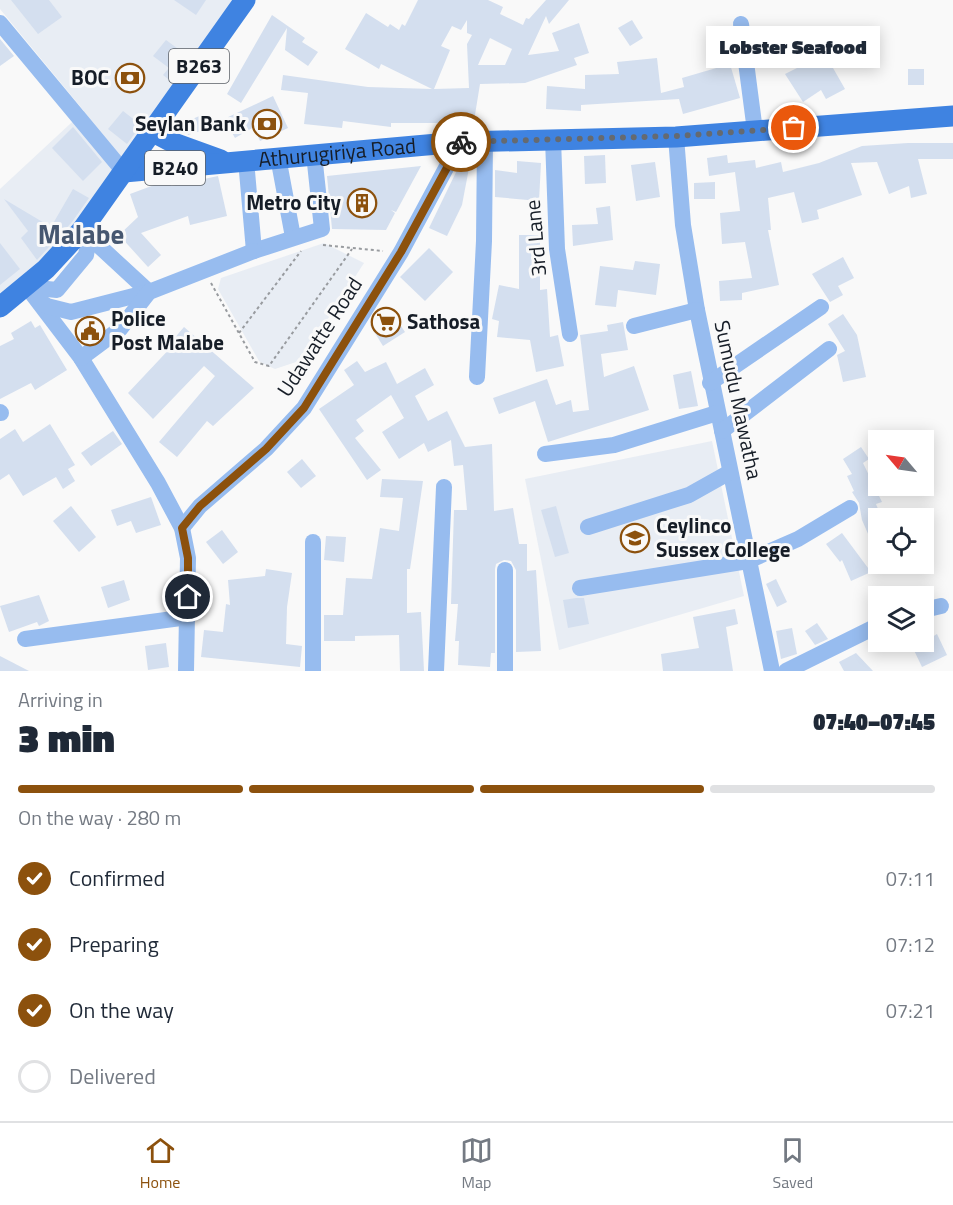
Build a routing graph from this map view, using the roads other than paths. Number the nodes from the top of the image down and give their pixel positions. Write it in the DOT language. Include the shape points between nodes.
graph roads {
  1 [pos="245,0"];
  2 [pos="0,23"];
  3 [pos="741,24"];
  4 [pos="953,116"];
  5 [pos="755,131"];
  6 [pos="153,132"];
  7 [pos="676,136"];
  8 [pos="553,138"];
  9 [pos="485,141"];
  10 [pos="460,142"];
  11 [pos="314,154"];
  12 [pos="278,157"];
  13 [pos="236,161"];
  14 [pos="124,172"];
  15 [pos="86,234"];
  16 [pos="300,240"];
  17 [pos="254,251"];
  18 [pos="149,292"];
  19 [pos="31,293"];
  20 [pos="0,307"];
  21 [pos="821,307"];
  22 [pos="697,310"];
  23 [pos="634,326"];
  24 [pos="570,334"];
  25 [pos="829,350"];
  26 [pos="81,358"];
  27 [pos="477,376"];
  28 [pos="710,383"];
  29 [pos="717,413"];
  30 [pos="722,431"];
  31 [pos="545,454"];
  32 [pos="730,472"];
  33 [pos="444,487"];
  34 [pos="850,508"];
  35 [pos="588,527"];
  36 [pos="182,528"];
  37 [pos="314,542"];
  38 [pos="748,561"];
  39 [pos="505,570"];
  40 [pos="580,588"];
  41 [pos="941,606"];
  42 [pos="934,608"];
  43 [pos="188,617"];
  44 [pos="868,630"];
  45 [pos="24,639"];
  46 [pos="186,671"];
  47 [pos="313,671"];
  48 [pos="436,671"];
  49 [pos="505,671"];
  50 [pos="772,671"];
  51 [pos="786,671"];
  1 -- 6 [label="main road, B263"];
  2 -- 14 [label="street"];
  3 -- 5 [label="street"];
  4 -- 5 [label="main road, Athurugiriya Road / B240"];
  5 -- 7 [label="main road, Athurugiriya Road / B240"];
  6 -- 13 [label="main road, Athurugiriya Road / B240" via="174,143"];
  6 -- 14 [label="main road, B240"];
  7 -- 8 [label="main road, Athurugiriya Road / B240"];
  7 -- 22 [label="street, Sumudu Mawatha" via="683,225"];
  8 -- 9 [label="main road, Athurugiriya Road / B240"];
  8 -- 24 [label="street, 3rd Lane" via="557,249"];
  9 -- 10 [label="main road, Athurugiriya Road / B240"];
  9 -- 27 [label="street"];
  10 -- 11 [label="main road, Athurugiriya Road / B240"];
  10 -- 36 [label="street, Udawatte Road" via="401,252 304,408 266,449 200,506"];
  11 -- 12 [label="main road, Athurugiriya Road / B240"];
  11 -- 16 [label="street" via="322,229"];
  12 -- 13 [label="main road, Athurugiriya Road / B240"];
  12 -- 16 [label="street"];
  13 -- 14 [label="main road, Athurugiriya Road / B240"];
  13 -- 17 [label="street"];
  14 -- 15 [label="main road, B240"];
  15 -- 18 [label="street"];
  15 -- 19 [label="main road, B240"];
  16 -- 17 [label="street"];
  17 -- 18 [label="street"];
  18 -- 19 [label="street" via="71,312 47,306"];
  18 -- 26 [label="street" via="120,329"];
  19 -- 20 [label="main road, B240"];
  19 -- 26 [label="street"];
  21 -- 28 [label="street"];
  22 -- 23 [label="street"];
  22 -- 28 [label="street, Sumudu Mawatha"];
  25 -- 30 [label="street"];
  26 -- 36 [label="street"];
  28 -- 29 [label="street, Sumudu Mawatha"];
  29 -- 30 [label="street, Sumudu Mawatha"];
  29 -- 31 [label="street" via="614,445"];
  30 -- 32 [label="street, Sumudu Mawatha"];
  32 -- 35 [label="street" via="689,495"];
  32 -- 38 [label="street, Sumudu Mawatha"];
  33 -- 48 [label="street"];
  34 -- 38 [label="street" via="798,539"];
  36 -- 43 [label="street" via="188,558"];
  37 -- 47 [label="street"];
  38 -- 40 [label="street"];
  38 -- 50 [label="street, Sumudu Mawatha"];
  39 -- 49 [label="street"];
  41 -- 42 [label="street"];
  43 -- 45 [label="street"];
  43 -- 46 [label="street"];
  44 -- 51 [label="street"];
}
